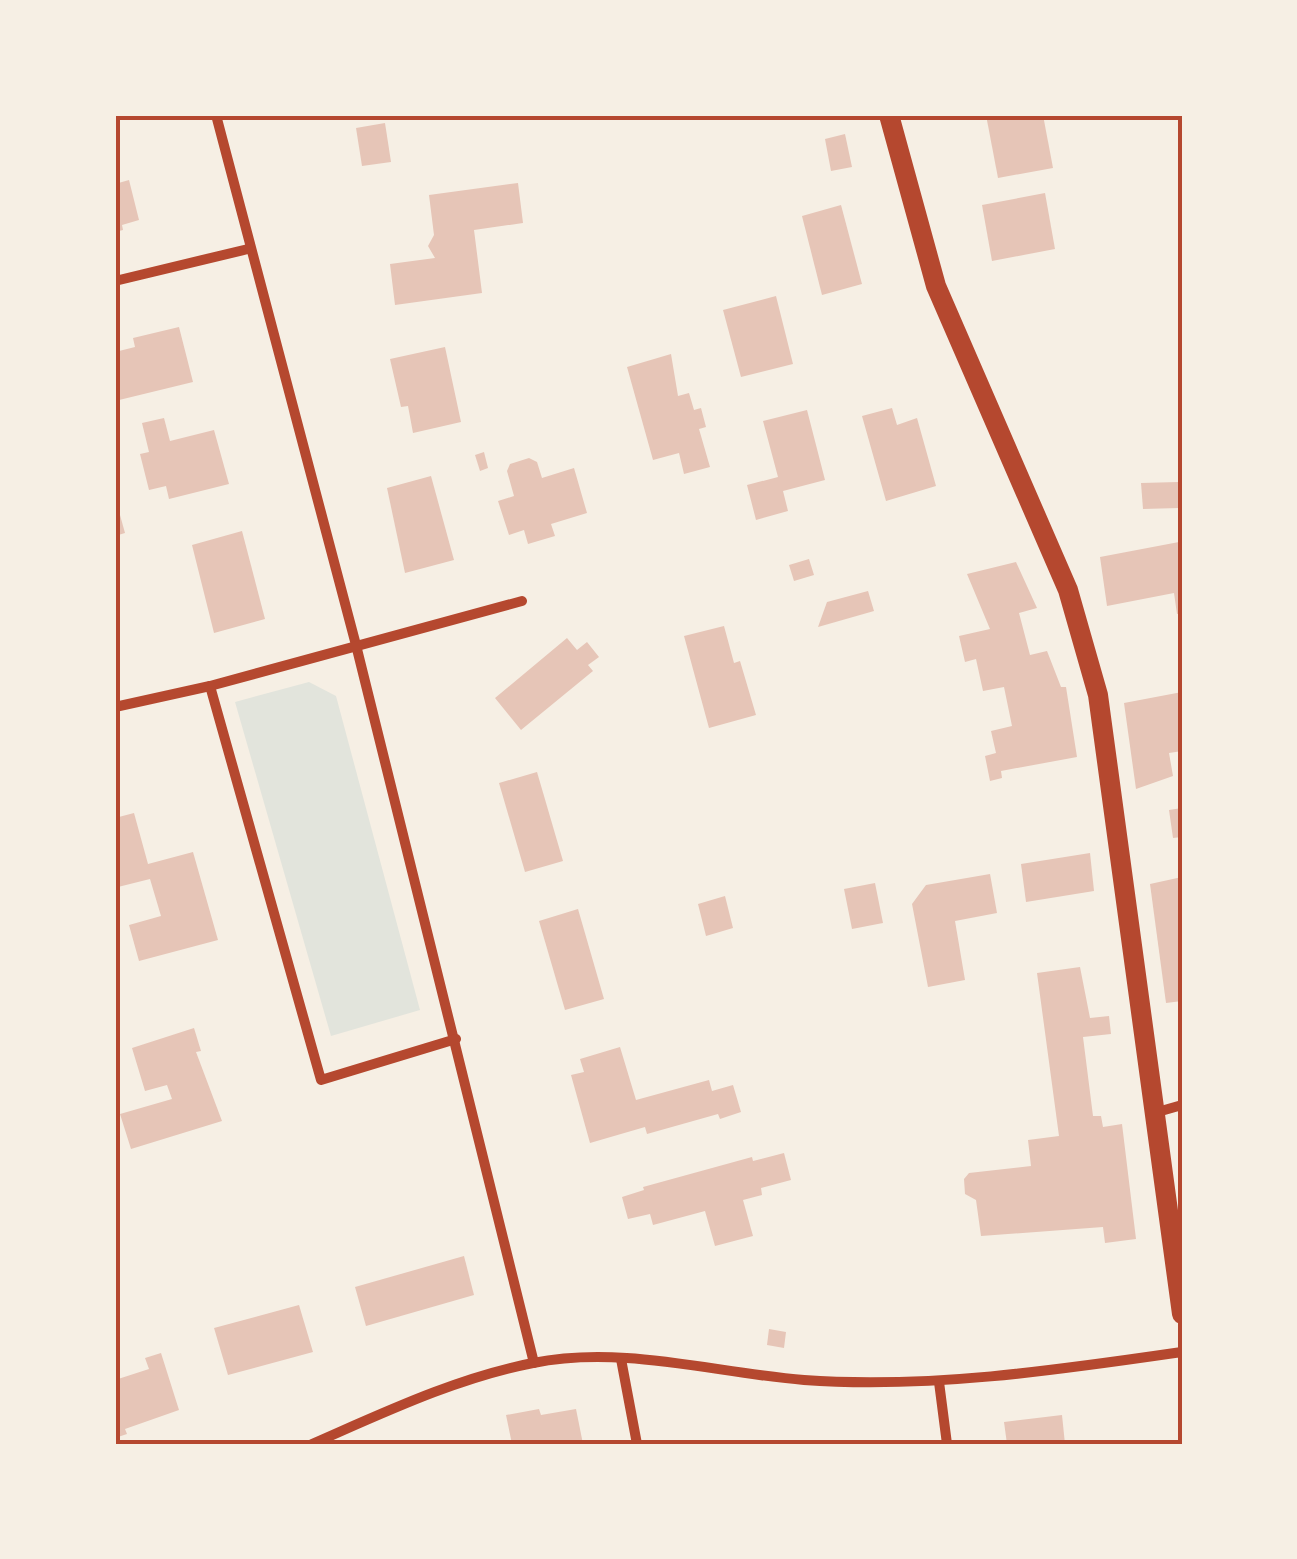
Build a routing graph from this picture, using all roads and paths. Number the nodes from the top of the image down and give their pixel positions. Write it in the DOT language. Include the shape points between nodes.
graph roads {
  1 [pos="216,115"];
  2 [pos="889,115"];
  3 [pos="248,249"];
  4 [pos="115,281"];
  5 [pos="522,601"];
  6 [pos="356,645"];
  7 [pos="210,686"];
  8 [pos="115,706"];
  9 [pos="456,1040"];
  10 [pos="1182,1104"];
  11 [pos="1154,1114"];
  12 [pos="1182,1314"];
  13 [pos="1182,1352"];
  14 [pos="621,1359"];
  15 [pos="534,1363"];
  16 [pos="939,1382"];
  17 [pos="312,1444"];
  18 [pos="637,1444"];
  19 [pos="947,1444"];
  1 -- 3 [label="street"];
  2 -- 11 [label="main road" via="936,286 1080,624 1098,695"];
  3 -- 4 [label="street"];
  3 -- 6 [label="street"];
  5 -- 6 [label="street"];
  6 -- 7 [label="street"];
  6 -- 9 [label="street"];
  7 -- 8 [label="street"];
  7 -- 9 [label="street" via="320,1080"];
  9 -- 15 [label="street"];
  10 -- 11 [label="street"];
  11 -- 12 [label="main road"];
  13 -- 16 [label="street"];
  14 -- 15 [label="street"];
  14 -- 16 [label="street" via="803,1380"];
  14 -- 18 [label="street"];
  15 -- 17 [label="street" via="422,1396"];
  16 -- 19 [label="street"];
}
